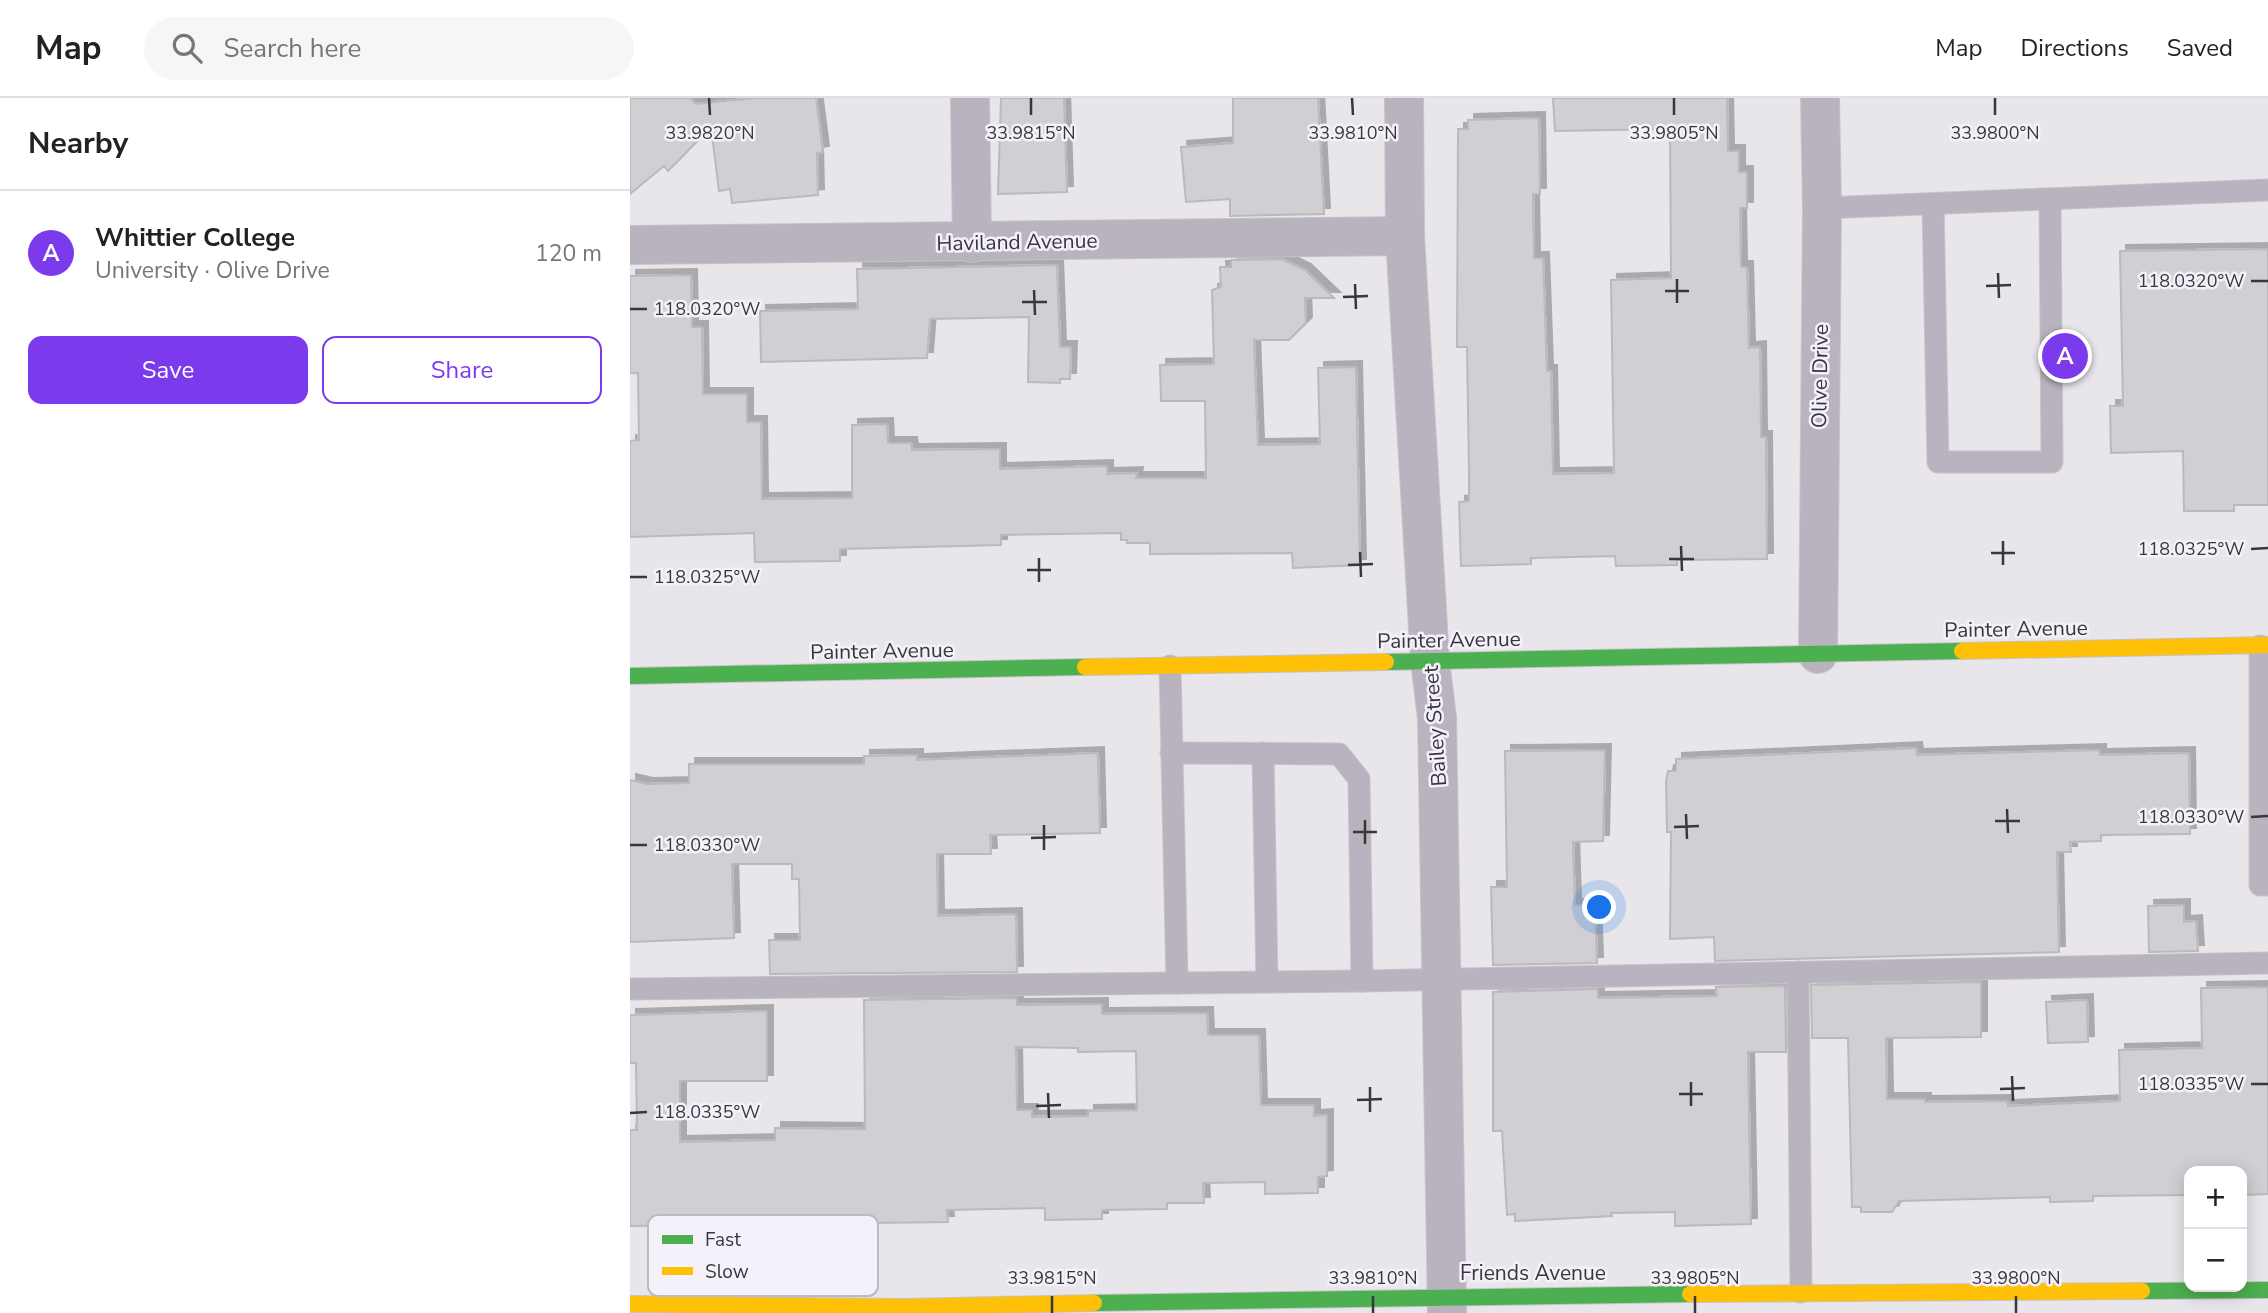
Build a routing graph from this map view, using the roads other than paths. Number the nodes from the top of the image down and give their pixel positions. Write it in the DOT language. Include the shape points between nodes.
graph roads {
  1 [pos="970,98"];
  2 [pos="1404,98"];
  3 [pos="1820,98"];
  4 [pos="2268,190"];
  5 [pos="2050,199"];
  6 [pos="1933,204"];
  7 [pos="1822,208"];
  8 [pos="1405,236"];
  9 [pos="972,243"];
  10 [pos="630,245"];
  11 [pos="2264,645"];
  12 [pos="1818,654"];
  13 [pos="1430,661"];
  14 [pos="1170,666"];
  15 [pos="630,676"];
  16 [pos="1171,753"];
  17 [pos="1263,753"];
  18 [pos="2268,885"];
  19 [pos="2268,963"];
  20 [pos="1798,972"];
  21 [pos="1443,979"];
  22 [pos="1362,981"];
  23 [pos="1267,982"];
  24 [pos="1177,983"];
  25 [pos="630,989"];
  26 [pos="2268,1290"];
  27 [pos="1801,1292"];
  28 [pos="630,1304"];
  29 [pos="1447,1304"];
  30 [pos="905,1310"];
  1 -- 9 [label="street"];
  2 -- 8 [label="street, Bailey Street"];
  3 -- 7 [label="street, Olive Drive"];
  4 -- 5 [label="lane"];
  5 -- 6 [label="lane"];
  5 -- 6 [label="lane" via="2052,462 1938,462"];
  6 -- 7 [label="lane"];
  7 -- 12 [label="street, Olive Drive"];
  8 -- 9 [label="street, Haviland Avenue"];
  8 -- 13 [label="street, Bailey Street"];
  9 -- 10 [label="street, Haviland Avenue"];
  11 -- 12 [label="street, Painter Avenue"];
  11 -- 18 [label="lane" via="2260,886"];
  12 -- 13 [label="street, Painter Avenue"];
  13 -- 14 [label="street, Painter Avenue"];
  13 -- 21 [label="street, Bailey Street" via="1437,731"];
  14 -- 15 [label="street, Painter Avenue"];
  14 -- 16 [label="lane"];
  16 -- 17 [label="lane"];
  16 -- 24 [label="lane"];
  17 -- 22 [label="lane" via="1339,754 1359,779"];
  17 -- 23 [label="lane"];
  19 -- 20 [label="lane"];
  20 -- 21 [label="lane"];
  20 -- 27 [label="lane"];
  21 -- 22 [label="lane"];
  21 -- 29 [label="street, Bailey Street"];
  22 -- 23 [label="lane"];
  23 -- 24 [label="lane"];
  24 -- 25 [label="lane"];
  26 -- 27 [label="street, Friends Avenue"];
  27 -- 29 [label="street, Friends Avenue"];
  28 -- 30 [label="street, Friends Avenue"];
  29 -- 30 [label="street, Friends Avenue"];
}
